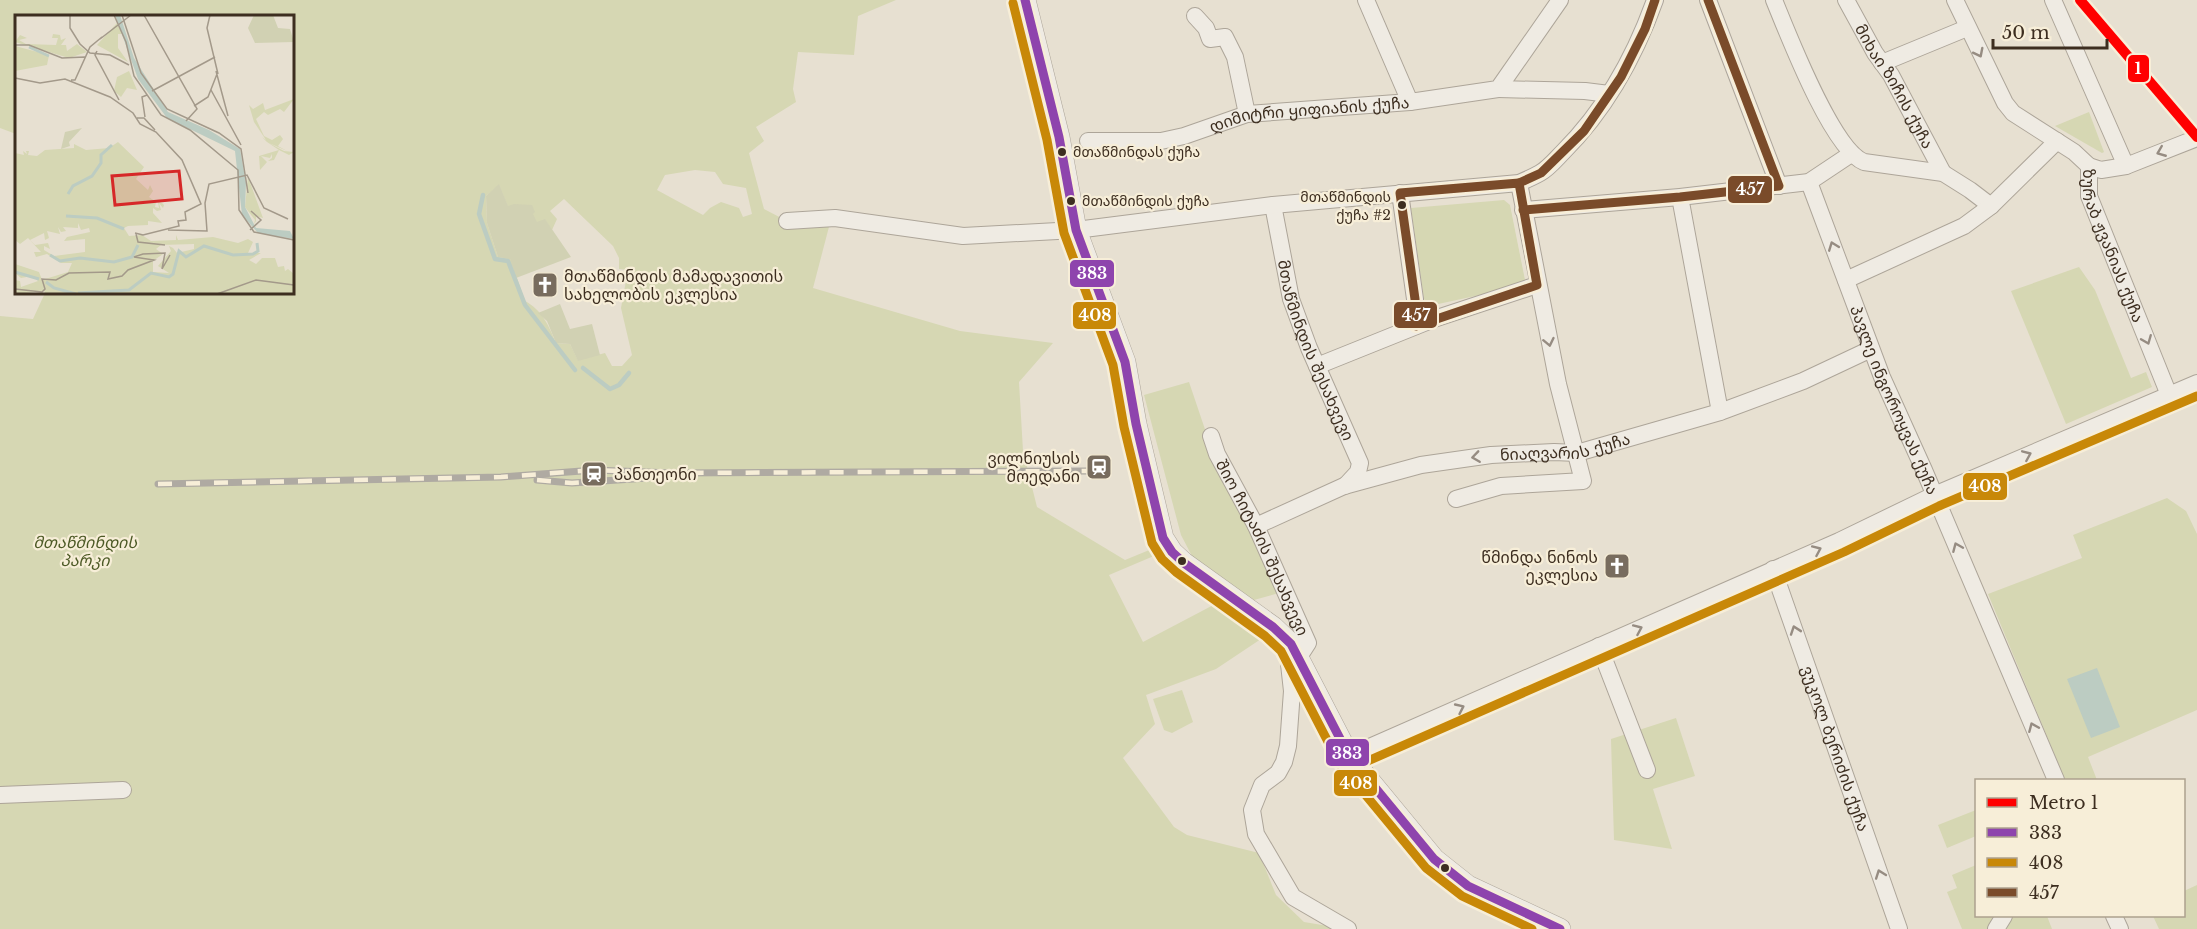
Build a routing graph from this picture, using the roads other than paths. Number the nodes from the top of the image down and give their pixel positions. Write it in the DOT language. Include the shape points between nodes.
graph roads {
  1 [pos="1025,0"];
  2 [pos="1366,0"];
  3 [pos="1560,0"];
  4 [pos="1655,0"];
  5 [pos="1708,0"];
  6 [pos="1774,0"];
  7 [pos="1846,0"];
  8 [pos="1955,0"];
  9 [pos="2053,0"];
  10 [pos="1195,16"];
  11 [pos="1967,28"];
  12 [pos="1882,63"];
  13 [pos="1497,89"];
  14 [pos="1610,94"];
  15 [pos="1410,102"];
  16 [pos="1247,114"];
  17 [pos="2197,138"];
  18 [pos="1088,141"];
  19 [pos="2057,141"];
  20 [pos="1851,154"];
  21 [pos="2089,166"];
  22 [pos="2126,166"];
  23 [pos="1942,173"];
  24 [pos="1809,182"];
  25 [pos="1519,183"];
  26 [pos="1779,186"];
  27 [pos="1400,193"];
  28 [pos="1680,197"];
  29 [pos="1273,205"];
  30 [pos="1991,206"];
  31 [pos="1523,210"];
  32 [pos="787,221"];
  33 [pos="1076,230"];
  34 [pos="1846,280"];
  35 [pos="1537,285"];
  36 [pos="1416,326"];
  37 [pos="1871,349"];
  38 [pos="1317,366"];
  39 [pos="2197,382"];
  40 [pos="2169,394"];
  41 [pos="1720,412"];
  42 [pos="1210,436"];
  43 [pos="1577,453"];
  44 [pos="1344,486"];
  45 [pos="1934,495"];
  46 [pos="1456,499"];
  47 [pos="1256,526"];
  48 [pos="1773,569"];
  49 [pos="1599,646"];
  50 [pos="1299,657"];
  51 [pos="1349,756"];
  52 [pos="1647,770"];
  53 [pos="2056,779"];
  54 [pos="123,790"];
  55 [pos="0,795"];
  56 [pos="1348,929"];
  57 [pos="1560,929"];
  58 [pos="1899,929"];
  1 -- 33 [label="street" via="1059,137"];
  2 -- 15 [label="street"];
  3 -- 13 [label="street"];
  4 -- 14 [label="street" via="1640,40"];
  5 -- 26 [label="street"];
  6 -- 20 [label="street" via="1817,99"];
  7 -- 12 [label="street, მიხაი ზიჩის ქუჩა"];
  8 -- 11 [label="street, ზურაბ ჟვანიას ქუჩა"];
  9 -- 22 [label="street"];
  10 -- 16 [label="street" via="1210,39 1225,37 1234,57"];
  11 -- 12 [label="street"];
  11 -- 19 [label="street, ზურაბ ჟვანიას ქუჩა, one-way" via="2005,103 2013,113"];
  12 -- 23 [label="street, მიხაი ზიჩის ქუჩა"];
  13 -- 14 [label="street, დიმიტრი ყიფიანის ქუჩა"];
  13 -- 15 [label="street, დიმიტრი ყიფიანის ქუჩა"];
  14 -- 25 [label="street" via="1584,131 1548,167"];
  15 -- 16 [label="street, დიმიტრი ყიფიანის ქუჩა"];
  16 -- 18 [label="street, დიმიტრი ყიფიანის ქუჩა" via="1161,141"];
  17 -- 22 [label="street, one-way"];
  19 -- 21 [label="street, ზურაბ ჟვანიას ქუჩა"];
  19 -- 30 [label="street"];
  20 -- 23 [label="street" via="1864,162"];
  20 -- 24 [label="street"];
  21 -- 22 [label="street" via="2101,170"];
  21 -- 40 [label="street, ზურაბ ჟვანიას ქუჩა, one-way" via="2089,196"];
  23 -- 30 [label="street"];
  24 -- 26 [label="street"];
  34 -- 24 [label="street, პავლე ინგოროყვას ქუჩა, one-way"];
  25 -- 27 [label="street"];
  25 -- 31 [label="street"];
  26 -- 28 [label="street"];
  27 -- 29 [label="street"];
  27 -- 36 [label="street"];
  28 -- 31 [label="street"];
  28 -- 41 [label="street"];
  29 -- 33 [label="street"];
  29 -- 38 [label="street, მთაწმინდის შესახვევი" via="1291,299"];
  30 -- 34 [label="street" via="1964,226"];
  31 -- 35 [label="street"];
  32 -- 33 [label="street" via="835,218 963,236"];
  33 -- 50 [label="street" via="1125,362 1163,538 1184,564 1284,636"];
  34 -- 37 [label="street, პავლე ინგოროყვას ქუჩა"];
  35 -- 36 [label="street"];
  35 -- 43 [label="street, one-way"];
  36 -- 38 [label="street"];
  37 -- 41 [label="street, ნიაღვარის ქუჩა" via="1803,381"];
  37 -- 45 [label="street, პავლე ინგოროყვას ქუჩა"];
  38 -- 44 [label="street, მთაწმინდის შესახვევი" via="1360,463 1358,472"];
  39 -- 40 [label="street"];
  45 -- 40 [label="street, one-way"];
  41 -- 43 [label="street, ნიაღვარის ქუჩა"];
  42 -- 47 [label="street, შიო ჩიტაძის შესახვევი"];
  43 -- 44 [label="street, ნიაღვარის ქუჩა, one-way" via="1479,457 1421,465"];
  43 -- 46 [label="street" via="1582,481 1501,486"];
  44 -- 47 [label="street, ნიაღვარის ქუჩა"];
  48 -- 45 [label="street, one-way"];
  53 -- 45 [label="street, პავლე ინგოროყვას ქუჩა, one-way"];
  47 -- 50 [label="street, შიო ჩიტაძის შესახვევი" via="1308,643"];
  49 -- 48 [label="street, one-way"];
  58 -- 48 [label="street, ვუკოლ ბერიძის ქუჩა, one-way"];
  51 -- 49 [label="street, one-way"];
  49 -- 52 [label="street"];
  50 -- 51 [label="street"];
  50 -- 56 [label="street" via="1289,664 1292,691 1288,746 1284,762 1262,785 1252,810 1256,834 1293,897"];
  51 -- 57 [label="street" via="1434,859 1468,886"];
  54 -- 55 [label="street"];
}
